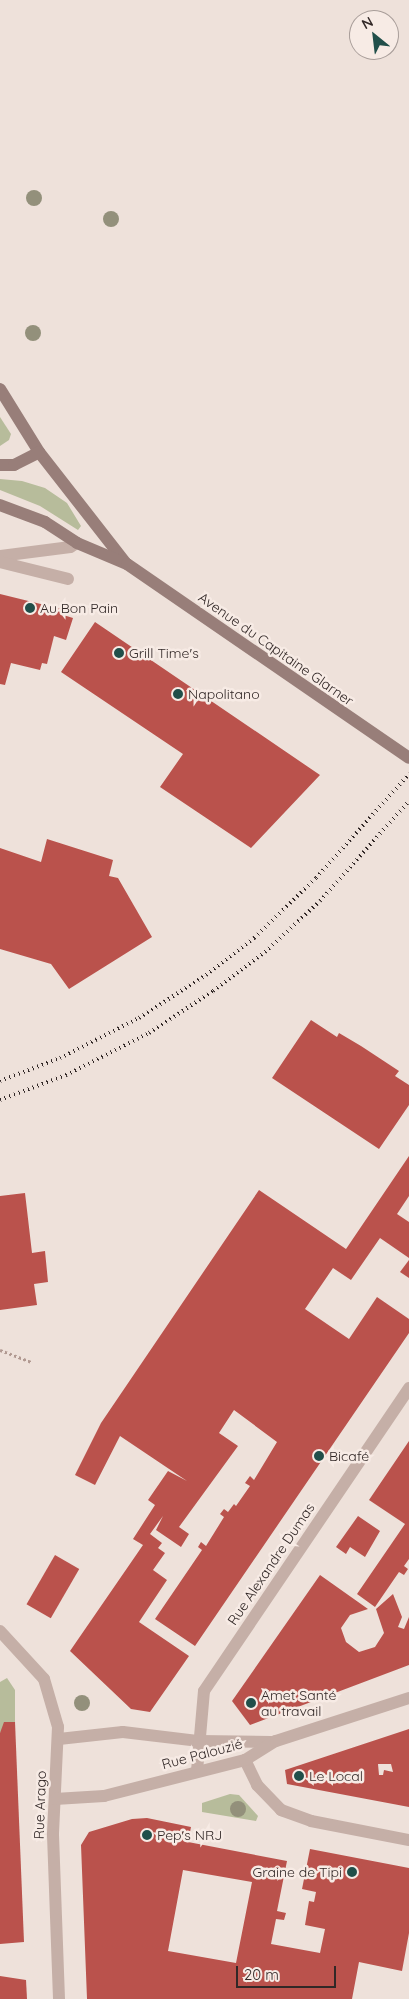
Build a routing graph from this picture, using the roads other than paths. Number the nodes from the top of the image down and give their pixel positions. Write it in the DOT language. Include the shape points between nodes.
graph roads {
  1 [pos="0,389"];
  2 [pos="39,452"];
  3 [pos="0,465"];
  4 [pos="0,505"];
  5 [pos="77,543"];
  6 [pos="0,556"];
  7 [pos="0,562"];
  8 [pos="127,564"];
  9 [pos="68,579"];
  10 [pos="409,758"];
  11 [pos="409,1388"];
  12 [pos="0,1631"];
  13 [pos="409,1698"];
  14 [pos="58,1740"];
  15 [pos="199,1741"];
  16 [pos="276,1741"];
  17 [pos="245,1760"];
  18 [pos="197,1771"];
  19 [pos="55,1799"];
  20 [pos="409,1840"];
  21 [pos="59,1999"];
  1 -- 2 [label="street"];
  2 -- 3 [label="street" via="14,465"];
  2 -- 8 [label="street"];
  4 -- 5 [label="street" via="45,522"];
  5 -- 6 [label="street" via="70,547"];
  5 -- 8 [label="street"];
  7 -- 9 [label="street"];
  8 -- 10 [label="street, Avenue du Capitaine Glarner"];
  11 -- 15 [label="street, Rue Alexandre Dumas" via="204,1691"];
  12 -- 14 [label="street, Rue Arago" via="44,1679"];
  13 -- 16 [label="street, Rue Palouzié"];
  14 -- 15 [label="street" via="123,1732"];
  14 -- 19 [label="street, Rue Arago"];
  15 -- 16 [label="street"];
  15 -- 18 [label="street, Rue Alexandre Dumas"];
  16 -- 17 [label="street, Rue Palouzié"];
  17 -- 18 [label="street, Rue Palouzié"];
  17 -- 20 [label="street" via="257,1785 281,1810 311,1821"];
  18 -- 19 [label="street, Rue Palouzié" via="104,1796"];
  19 -- 21 [label="street, Rue Arago" via="53,1835"];
}
